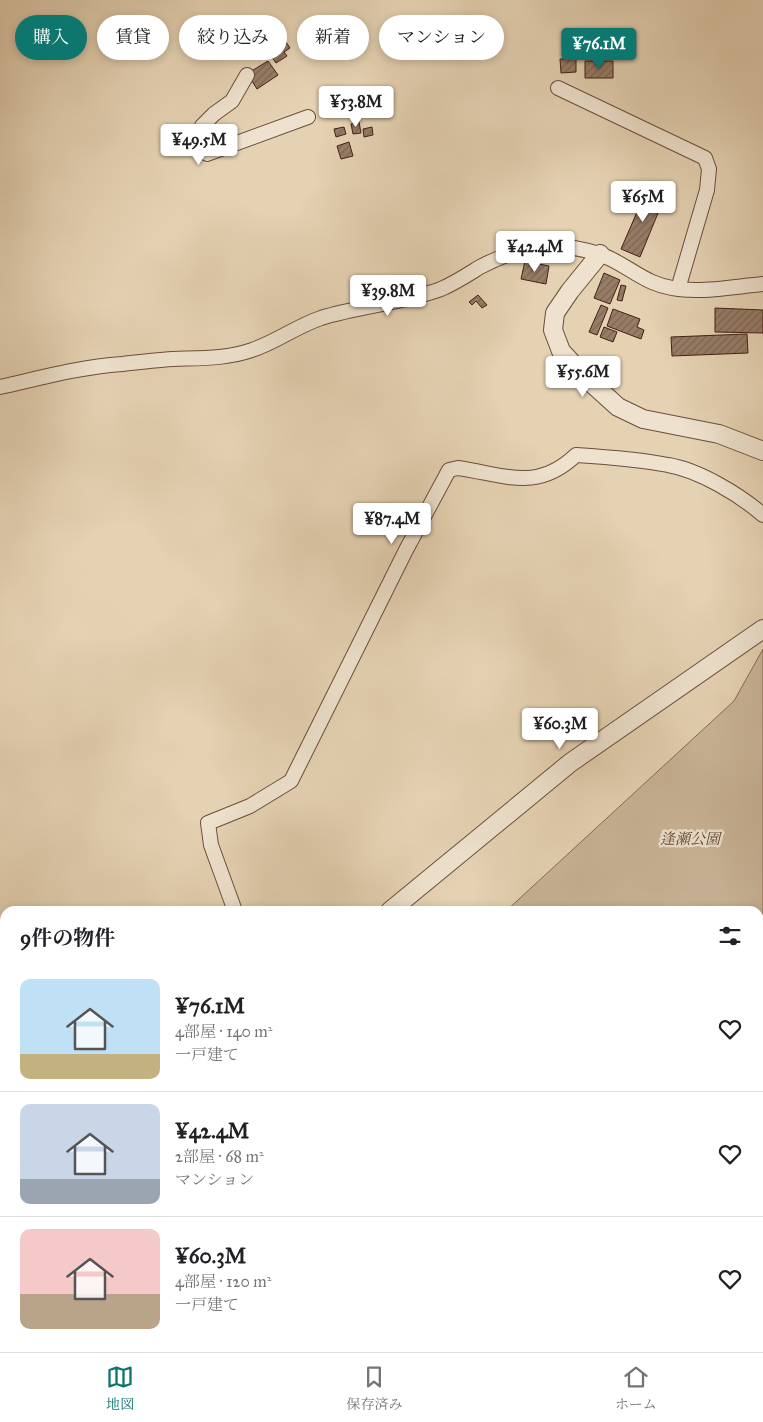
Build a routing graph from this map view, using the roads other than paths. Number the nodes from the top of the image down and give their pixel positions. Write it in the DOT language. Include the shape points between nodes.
graph roads {
  1 [pos="247,75"];
  2 [pos="558,88"];
  3 [pos="308,117"];
  4 [pos="600,254"];
  5 [pos="763,284"];
  6 [pos="678,289"];
  7 [pos="0,387"];
  8 [pos="763,451"];
  9 [pos="763,515"];
  10 [pos="763,629"];
  11 [pos="233,906"];
  12 [pos="396,906"];
  1 -- 3 [label="street" via="232,101 202,126 199,144 207,154"];
  2 -- 6 [label="street" via="705,158 709,169 707,190"];
  4 -- 6 [label="street" via="653,283"];
  4 -- 7 [label="street" via="552,246 513,253 451,285 407,299 322,318 253,350 209,359 97,366"];
  4 -- 8 [label="street" via="556,313 554,330 561,351 618,407 643,419 719,434"];
  5 -- 6 [label="street"];
  9 -- 11 [label="street" via="734,493 708,479 670,465 576,455 564,467 539,478 522,479 458,468 448,470 291,781 250,806 208,823 211,845"];
  10 -- 12 [label="street" via="570,763"];
}
